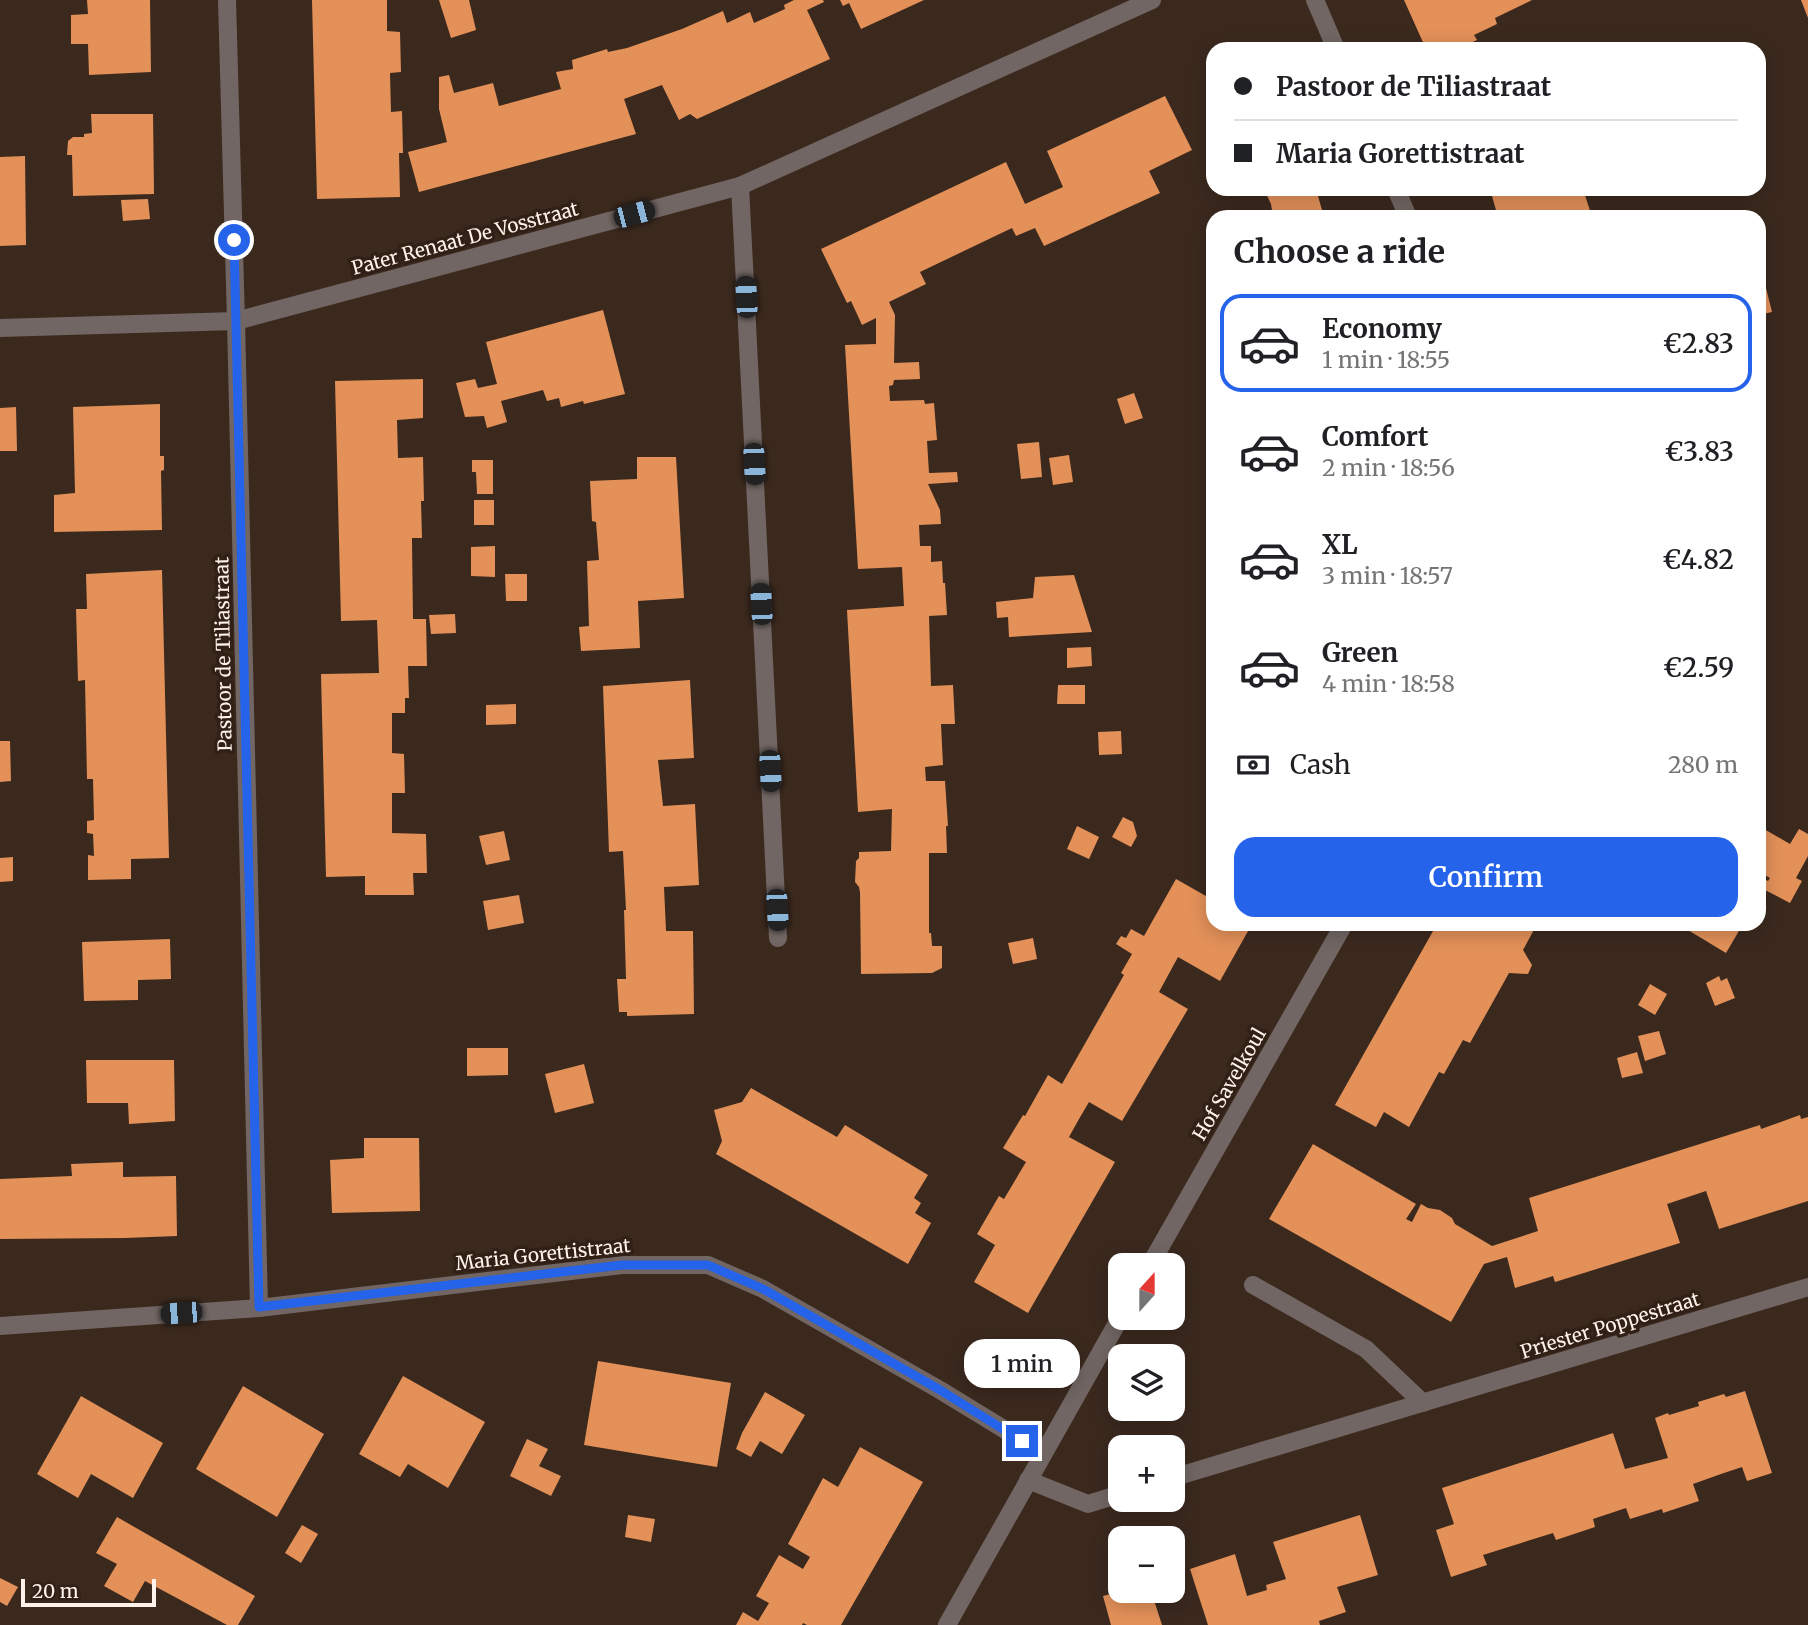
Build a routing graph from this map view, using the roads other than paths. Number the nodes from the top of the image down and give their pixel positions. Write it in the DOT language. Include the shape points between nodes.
graph roads {
  1 [pos="227,0"];
  2 [pos="1152,0"];
  3 [pos="1315,0"];
  4 [pos="1333,42"];
  5 [pos="740,186"];
  6 [pos="236,321"];
  7 [pos="0,328"];
  8 [pos="1340,931"];
  9 [pos="778,938"];
  10 [pos="1157,1253"];
  11 [pos="1253,1285"];
  12 [pos="1808,1287"];
  13 [pos="259,1307"];
  14 [pos="0,1326"];
  15 [pos="1113,1330"];
  16 [pos="1423,1403"];
  17 [pos="1043,1453"];
  18 [pos="1185,1474"];
  19 [pos="1028,1480"];
  20 [pos="1108,1498"];
  21 [pos="947,1625"];
  1 -- 6 [label="street, Pastoor de Tiliastraat"];
  2 -- 5 [label="street, Pater Renaat De Vosstraat"];
  3 -- 4 [label="street"];
  5 -- 6 [label="street, Pater Renaat De Vosstraat"];
  5 -- 9 [label="street"];
  6 -- 7 [label="street, Pater Renaat De Vosstraat"];
  6 -- 13 [label="street, Pastoor de Tiliastraat"];
  8 -- 10 [label="street, Hof Savelkoul"];
  11 -- 16 [label="street" via="1366,1349"];
  12 -- 16 [label="street, Priester Poppestraat"];
  13 -- 14 [label="street, Maria Gorettistraat"];
  13 -- 17 [label="street, Maria Gorettistraat" via="622,1265 708,1265 763,1289"];
  15 -- 17 [label="street"];
  16 -- 18 [label="street, Priester Poppestraat"];
  17 -- 19 [label="street"];
  19 -- 20 [label="street" via="1088,1504"];
  19 -- 21 [label="street"];
}
